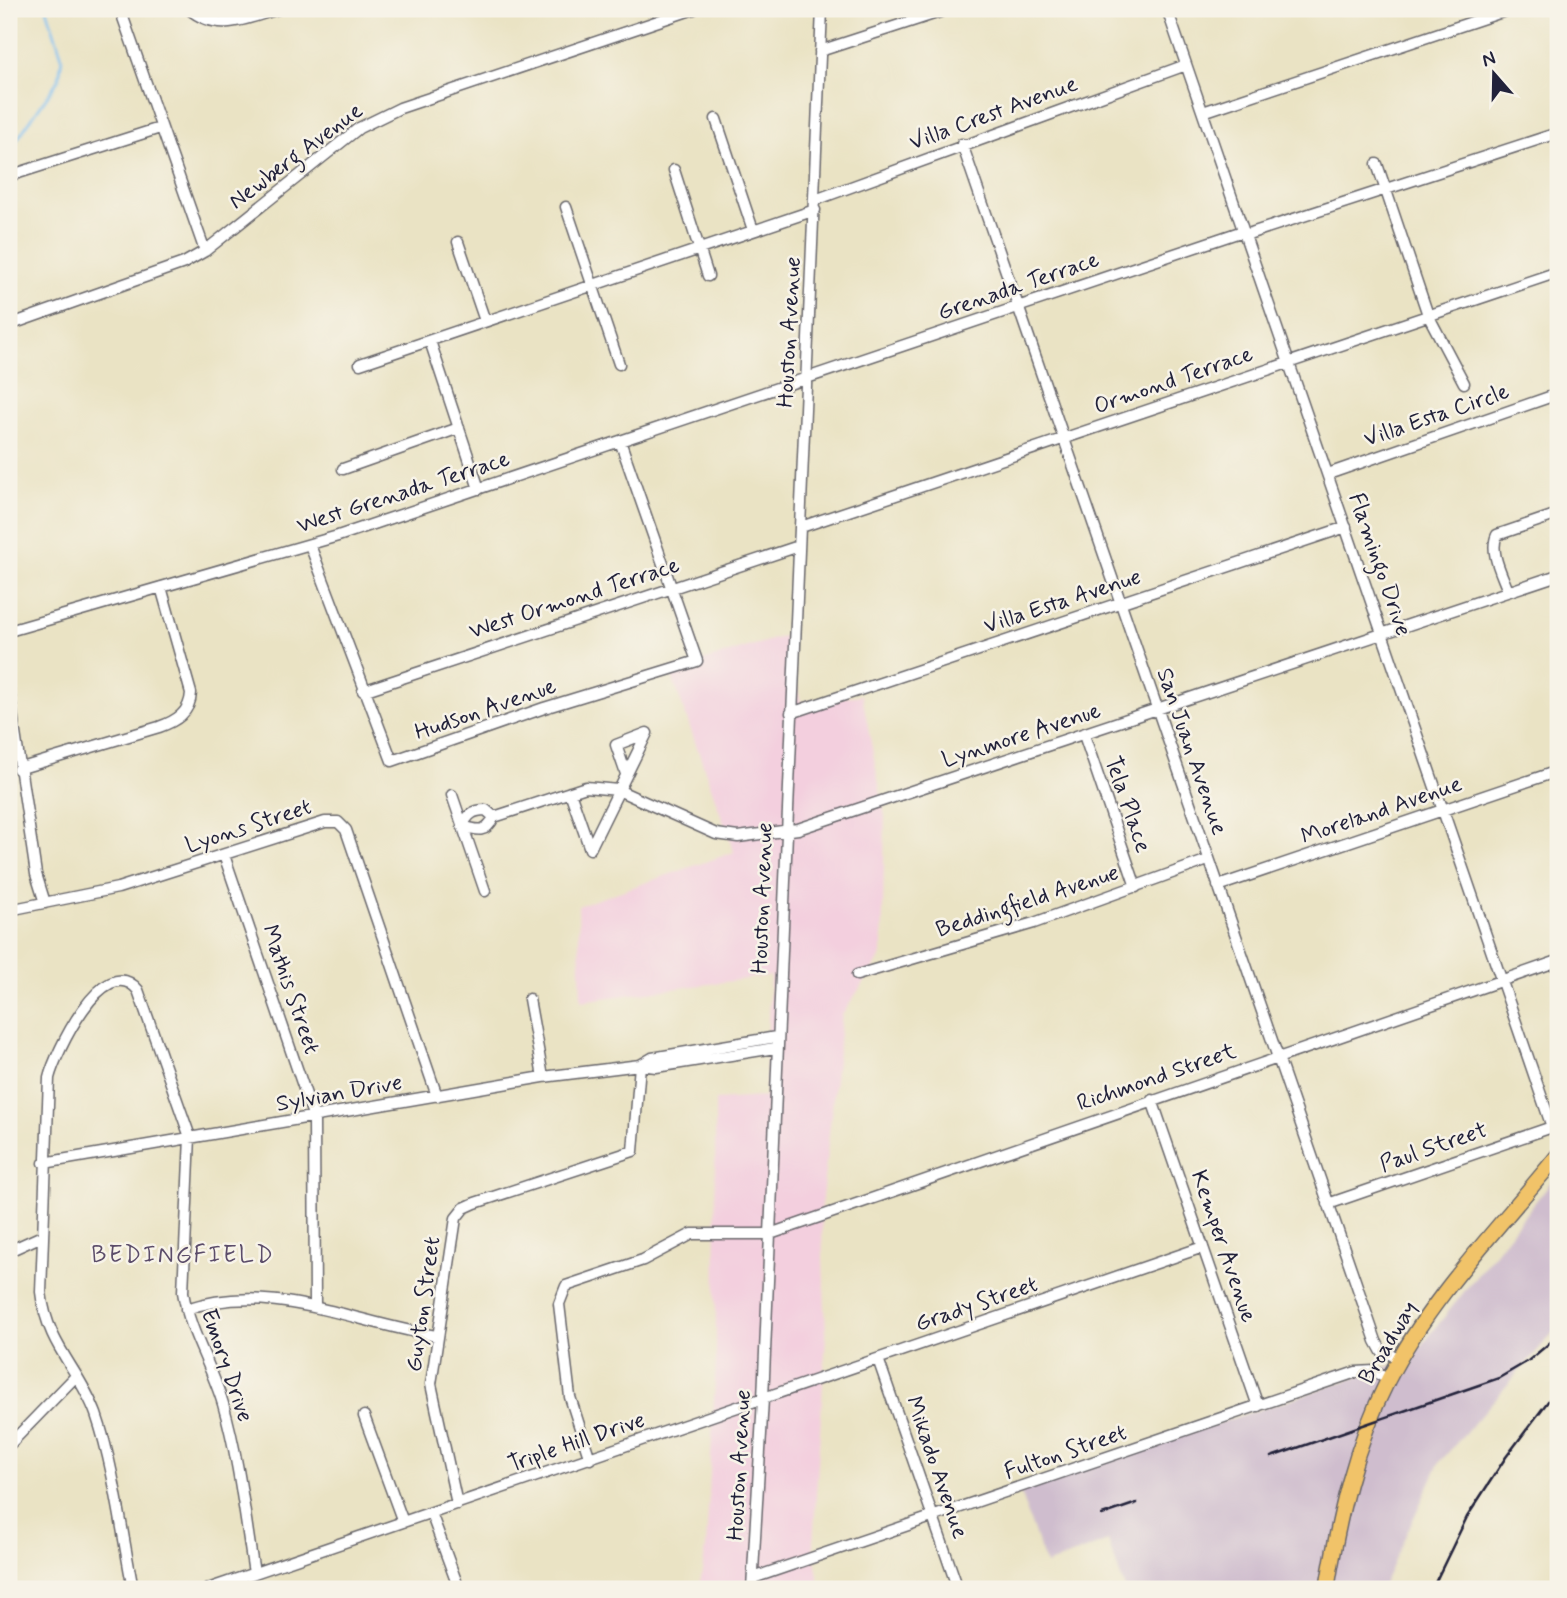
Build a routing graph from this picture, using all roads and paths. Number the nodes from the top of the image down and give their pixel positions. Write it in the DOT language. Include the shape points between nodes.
graph roads {
  1 [pos="120,9"];
  2 [pos="189,9"];
  3 [pos="278,9"];
  4 [pos="694,9"];
  5 [pos="822,9"];
  6 [pos="949,9"];
  7 [pos="1167,9"];
  8 [pos="1511,9"];
  9 [pos="820,51"];
  10 [pos="1186,65"];
  11 [pos="1203,112"];
  12 [pos="716,119"];
  13 [pos="160,128"];
  14 [pos="1558,133"];
  15 [pos="962,144"];
  16 [pos="1377,164"];
  17 [pos="674,170"];
  18 [pos="12,175"];
  19 [pos="1384,190"];
  20 [pos="815,205"];
  21 [pos="566,207"];
  22 [pos="753,230"];
  23 [pos="1244,233"];
  24 [pos="458,242"];
  25 [pos="699,249"];
  26 [pos="205,251"];
  27 [pos="1558,272"];
  28 [pos="708,276"];
  29 [pos="593,284"];
  30 [pos="1018,308"];
  31 [pos="1427,315"];
  32 [pos="485,321"];
  33 [pos="9,325"];
  34 [pos="430,341"];
  35 [pos="1289,362"];
  36 [pos="360,364"];
  37 [pos="619,364"];
  38 [pos="807,378"];
  39 [pos="1464,383"];
  40 [pos="1558,394"];
  41 [pos="459,428"];
  42 [pos="1064,438"];
  43 [pos="620,441"];
  44 [pos="343,468"];
  45 [pos="1328,474"];
  46 [pos="479,488"];
  47 [pos="1558,514"];
  48 [pos="801,527"];
  49 [pos="1346,527"];
  50 [pos="310,545"];
  51 [pos="800,546"];
  52 [pos="1558,575"];
  53 [pos="161,587"];
  54 [pos="671,587"];
  55 [pos="1508,591"];
  56 [pos="1121,603"];
  57 [pos="9,631"];
  58 [pos="1383,635"];
  59 [pos="363,691"];
  60 [pos="9,692"];
  61 [pos="1157,711"];
  62 [pos="791,713"];
  63 [pos="1084,735"];
  64 [pos="18,769"];
  65 [pos="1558,771"];
  66 [pos="626,774"];
  67 [pos="618,790"];
  68 [pos="570,792"];
  69 [pos="452,795"];
  70 [pos="1442,810"];
  71 [pos="494,817"];
  72 [pos="463,827"];
  73 [pos="785,830"];
  74 [pos="224,855"];
  75 [pos="1208,860"];
  76 [pos="1218,886"];
  77 [pos="1136,887"];
  78 [pos="485,891"];
  79 [pos="45,902"];
  80 [pos="9,910"];
  81 [pos="1558,961"];
  82 [pos="857,975"];
  83 [pos="1502,980"];
  84 [pos="529,999"];
  85 [pos="776,1042"];
  86 [pos="1277,1056"];
  87 [pos="640,1065"];
  88 [pos="543,1077"];
  89 [pos="437,1096"];
  90 [pos="1153,1100"];
  91 [pos="314,1118"];
  92 [pos="1555,1129"];
  93 [pos="190,1138"];
  94 [pos="1558,1155"];
  95 [pos="44,1163"];
  96 [pos="1328,1204"];
  97 [pos="770,1234"];
  98 [pos="42,1236"];
  99 [pos="1203,1247"];
  100 [pos="9,1251"];
  101 [pos="315,1306"];
  102 [pos="186,1308"];
  103 [pos="437,1336"];
  104 [pos="1401,1358"];
  105 [pos="878,1359"];
  106 [pos="76,1376"];
  107 [pos="1388,1380"];
  108 [pos="762,1399"];
  109 [pos="1258,1406"];
  110 [pos="364,1416"];
  111 [pos="9,1445"];
  112 [pos="590,1459"];
  113 [pos="457,1504"];
  114 [pos="431,1513"];
  115 [pos="934,1519"];
  116 [pos="403,1522"];
  117 [pos="254,1573"];
  118 [pos="752,1584"];
  119 [pos="133,1589"];
  120 [pos="208,1589"];
  121 [pos="458,1589"];
  122 [pos="958,1589"];
  123 [pos="1327,1589"];
  1 -- 13 [label="street"];
  2 -- 3 [label="street" via="204,19 230,24"];
  4 -- 26 [label="street, Newberg Avenue" via="377,118"];
  5 -- 9 [label="street, Houston Avenue"];
  6 -- 9 [label="street"];
  7 -- 10 [label="street, Flamingo Drive"];
  8 -- 11 [label="street"];
  9 -- 20 [label="street, Houston Avenue"];
  10 -- 11 [label="street, Flamingo Drive"];
  10 -- 15 [label="street, Villa Crest Avenue"];
  11 -- 23 [label="street, Flamingo Drive"];
  12 -- 22 [label="street"];
  13 -- 18 [label="street"];
  13 -- 26 [label="street"];
  14 -- 19 [label="street, Grenada Terrace"];
  15 -- 20 [label="street, Villa Crest Avenue"];
  15 -- 30 [label="street, San Juan Avenue"];
  16 -- 19 [label="street"];
  17 -- 25 [label="street"];
  19 -- 23 [label="street, Grenada Terrace"];
  19 -- 31 [label="street"];
  20 -- 22 [label="street"];
  20 -- 38 [label="street, Houston Avenue"];
  21 -- 29 [label="street"];
  22 -- 25 [label="street"];
  23 -- 30 [label="street, Grenada Terrace"];
  23 -- 35 [label="street, Flamingo Drive"];
  24 -- 32 [label="street"];
  25 -- 28 [label="street"];
  25 -- 29 [label="street"];
  26 -- 33 [label="street, Newberg Avenue" via="184,263"];
  27 -- 31 [label="street, Ormond Terrace"];
  29 -- 32 [label="street"];
  29 -- 37 [label="street"];
  30 -- 38 [label="street, Grenada Terrace"];
  30 -- 42 [label="street, San Juan Avenue"];
  31 -- 35 [label="street, Ormond Terrace"];
  31 -- 39 [label="street"];
  32 -- 34 [label="street"];
  34 -- 36 [label="street"];
  34 -- 41 [label="street"];
  35 -- 42 [label="street, Ormond Terrace"];
  35 -- 45 [label="street, Flamingo Drive"];
  38 -- 43 [label="street, West Grenada Terrace"];
  38 -- 48 [label="street, Houston Avenue"];
  40 -- 45 [label="street, Villa Esta Circle"];
  41 -- 44 [label="street"];
  41 -- 46 [label="street"];
  42 -- 48 [label="street, Ormond Terrace"];
  42 -- 56 [label="street, San Juan Avenue"];
  43 -- 46 [label="street, West Grenada Terrace"];
  43 -- 54 [label="street"];
  45 -- 49 [label="street, Flamingo Drive"];
  46 -- 50 [label="street, West Grenada Terrace"];
  47 -- 55 [label="street" via="1497,535 1494,544"];
  48 -- 51 [label="street, Houston Avenue"];
  49 -- 56 [label="street, Villa Esta Avenue"];
  49 -- 58 [label="street, Flamingo Drive"];
  50 -- 53 [label="street, West Grenada Terrace"];
  50 -- 59 [label="street"];
  51 -- 54 [label="street, West Ormond Terrace"];
  51 -- 62 [label="street, Houston Avenue"];
  52 -- 55 [label="street, Lynmore Avenue"];
  53 -- 57 [label="street, West Grenada Terrace"];
  53 -- 64 [label="street" via="191,694 187,709 159,727"];
  54 -- 59 [label="street, West Ormond Terrace"];
  54 -- 59 [label="street, Hudson Avenue" via="697,661 392,761"];
  55 -- 58 [label="street, Lynmore Avenue"];
  56 -- 61 [label="street, San Juan Avenue"];
  56 -- 62 [label="street, Villa Esta Avenue"];
  58 -- 61 [label="street, Lynmore Avenue"];
  58 -- 70 [label="street, Flamingo Drive"];
  60 -- 64 [label="street"];
  61 -- 63 [label="street, Lynmore Avenue"];
  61 -- 75 [label="street, San Juan Avenue"];
  62 -- 73 [label="street, Houston Avenue"];
  63 -- 73 [label="street, Lynmore Avenue" via="813,826"];
  63 -- 77 [label="street, Tela Place"];
  64 -- 79 [label="street"];
  65 -- 70 [label="street, Moreland Avenue"];
  66 -- 67 [label="street"];
  67 -- 68 [label="street, Lynmore Avenue" via="586,787"];
  67 -- 68 [label="street" via="590,849"];
  67 -- 73 [label="street, Lynmore Avenue" via="716,834 738,837"];
  68 -- 71 [label="street, Lynmore Avenue"];
  69 -- 72 [label="street"];
  70 -- 76 [label="street, Moreland Avenue"];
  70 -- 83 [label="street, Flamingo Drive"];
  71 -- 72 [label="street, Lynmore Avenue" via="489,828 480,831"];
  71 -- 72 [label="street, Lynmore Avenue" via="477,810 468,815"];
  72 -- 78 [label="street"];
  73 -- 85 [label="street, Houston Avenue"];
  74 -- 79 [label="street, Lyons Street" via="118,888"];
  74 -- 89 [label="street, Lyons Street" via="325,822 343,826"];
  74 -- 91 [label="street, Mathis Street"];
  75 -- 76 [label="street, San Juan Avenue"];
  75 -- 77 [label="street, Beddingfield Avenue"];
  76 -- 86 [label="street, San Juan Avenue"];
  77 -- 82 [label="street, Beddingfield Avenue" via="1010,931"];
  79 -- 80 [label="street, Lyons Street"];
  81 -- 83 [label="street, Richmond Street"];
  83 -- 86 [label="street, Richmond Street"];
  83 -- 92 [label="street, Flamingo Drive"];
  84 -- 88 [label="street"];
  85 -- 87 [label="street, Sylvian Drive" via="656,1067"];
  85 -- 97 [label="street, Houston Avenue"];
  86 -- 90 [label="street, Richmond Street"];
  86 -- 96 [label="street, San Juan Avenue"];
  87 -- 88 [label="street, Sylvian Drive"];
  87 -- 103 [label="street, Guyton Street" via="633,1151 475,1203 459,1214"];
  88 -- 89 [label="street, Sylvian Drive"];
  89 -- 91 [label="street, Sylvian Drive"];
  90 -- 97 [label="street, Richmond Street"];
  90 -- 99 [label="street, Kemper Avenue"];
  91 -- 93 [label="street, Sylvian Drive"];
  91 -- 101 [label="street, Mathis Street"];
  92 -- 96 [label="street, Paul Street"];
  93 -- 95 [label="street, Sylvian Drive"];
  93 -- 95 [label="street, Emory Drive" via="138,990 127,982 105,985 89,1000 52,1066 45,1106"];
  93 -- 102 [label="street, Emory Drive"];
  94 -- 104 [label="main road, Broadway" via="1429,1315"];
  95 -- 98 [label="street"];
  96 -- 104 [label="street, San Juan Avenue" via="1379,1348"];
  97 -- 108 [label="street, Houston Avenue"];
  97 -- 112 [label="street, Richmond Street" via="688,1235 643,1260 562,1290 559,1304 570,1397"];
  98 -- 100 [label="street"];
  98 -- 106 [label="street" via="41,1292 46,1321"];
  99 -- 105 [label="street, Grady Street"];
  99 -- 109 [label="street, Kemper Avenue"];
  101 -- 102 [label="street" via="242,1298"];
  101 -- 103 [label="street"];
  102 -- 117 [label="street, Emory Drive" via="230,1431"];
  103 -- 113 [label="street, Guyton Street" via="431,1390"];
  104 -- 107 [label="main road, Broadway"];
  105 -- 108 [label="street, Grady Street"];
  105 -- 115 [label="street, Mikado Avenue"];
  106 -- 111 [label="street"];
  106 -- 119 [label="street" via="102,1435"];
  107 -- 109 [label="street, Fulton Street" via="1366,1370"];
  107 -- 123 [label="main road, Broadway" via="1350,1475"];
  108 -- 112 [label="street, Triple Hill Drive"];
  108 -- 118 [label="street, Houston Avenue"];
  109 -- 115 [label="street, Fulton Street"];
  110 -- 116 [label="street"];
  112 -- 113 [label="street, Triple Hill Drive"];
  113 -- 114 [label="street, Triple Hill Drive"];
  114 -- 116 [label="street, Triple Hill Drive"];
  114 -- 121 [label="street"];
  115 -- 118 [label="street, Fulton Street"];
  115 -- 122 [label="street, Mikado Avenue"];
  116 -- 117 [label="street, Triple Hill Drive"];
  117 -- 120 [label="street, Triple Hill Drive"];
}
